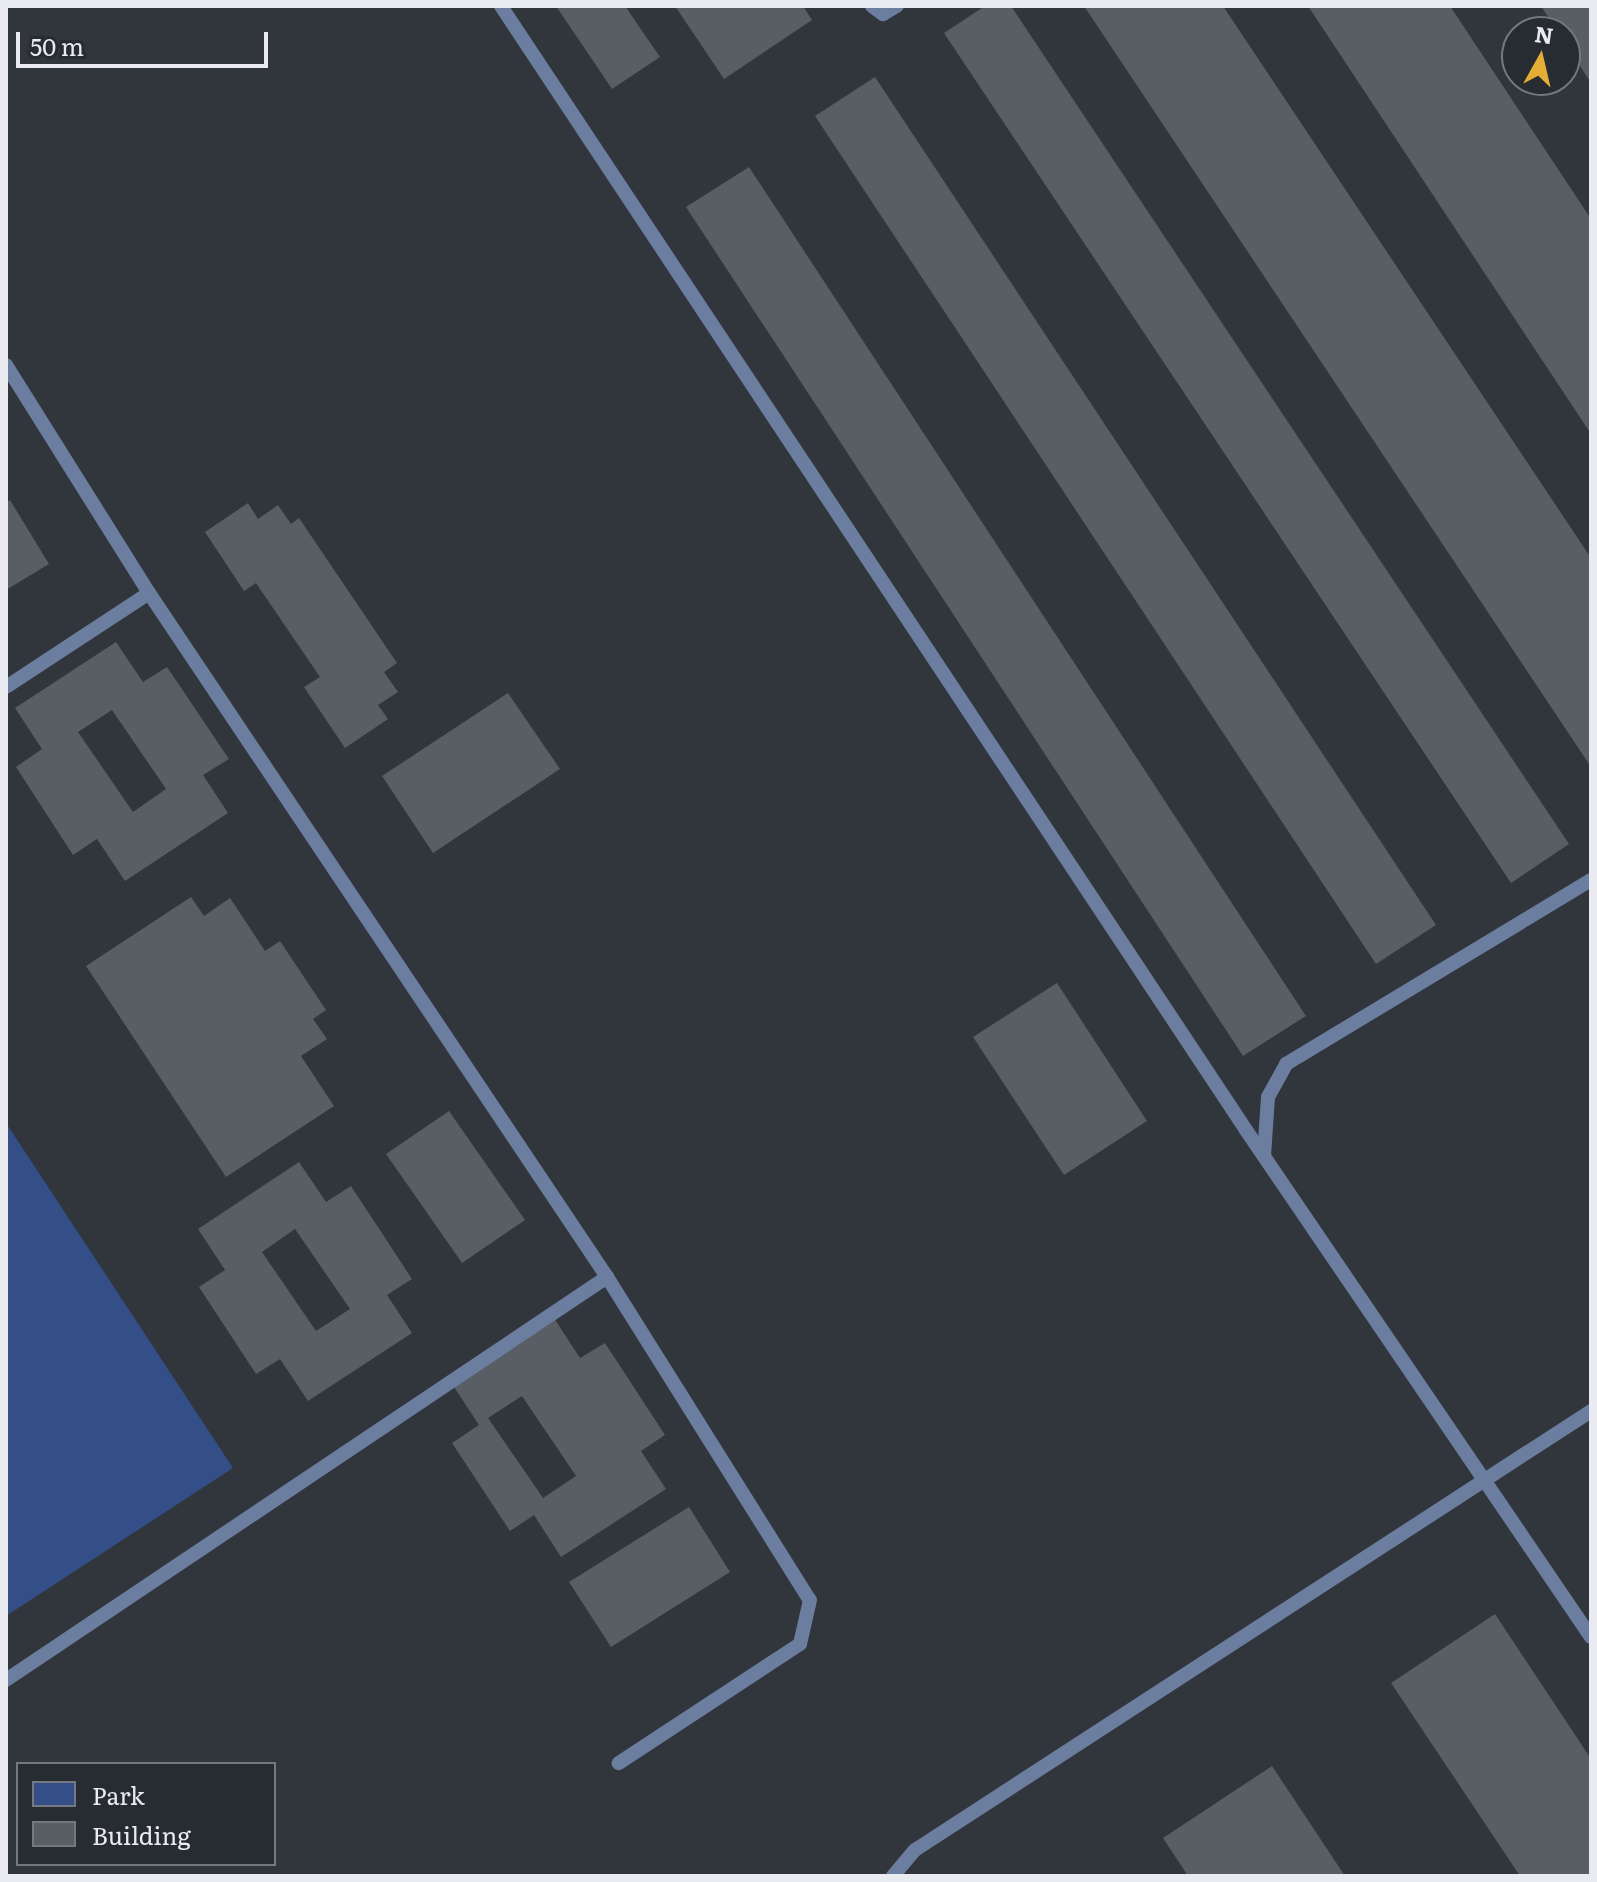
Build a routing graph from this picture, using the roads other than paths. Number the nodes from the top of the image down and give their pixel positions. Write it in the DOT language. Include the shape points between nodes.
graph roads {
  1 [pos="501,6"];
  2 [pos="872,6"];
  3 [pos="897,6"];
  4 [pos="6,365"];
  5 [pos="149,593"];
  6 [pos="6,687"];
  7 [pos="1591,880"];
  8 [pos="1264,1156"];
  9 [pos="607,1277"];
  10 [pos="1591,1411"];
  11 [pos="1486,1477"];
  12 [pos="1591,1637"];
  13 [pos="6,1680"];
  14 [pos="619,1763"];
  15 [pos="893,1876"];
  1 -- 8 [label="lane"];
  2 -- 3 [label="lane" via="883,14"];
  4 -- 5 [label="lane"];
  5 -- 6 [label="lane"];
  5 -- 9 [label="lane"];
  7 -- 8 [label="lane" via="1286,1064 1268,1097"];
  8 -- 11 [label="lane"];
  9 -- 13 [label="lane"];
  9 -- 14 [label="lane" via="810,1600 800,1644"];
  10 -- 11 [label="lane"];
  11 -- 12 [label="lane"];
  11 -- 15 [label="lane" via="915,1850"];
}
